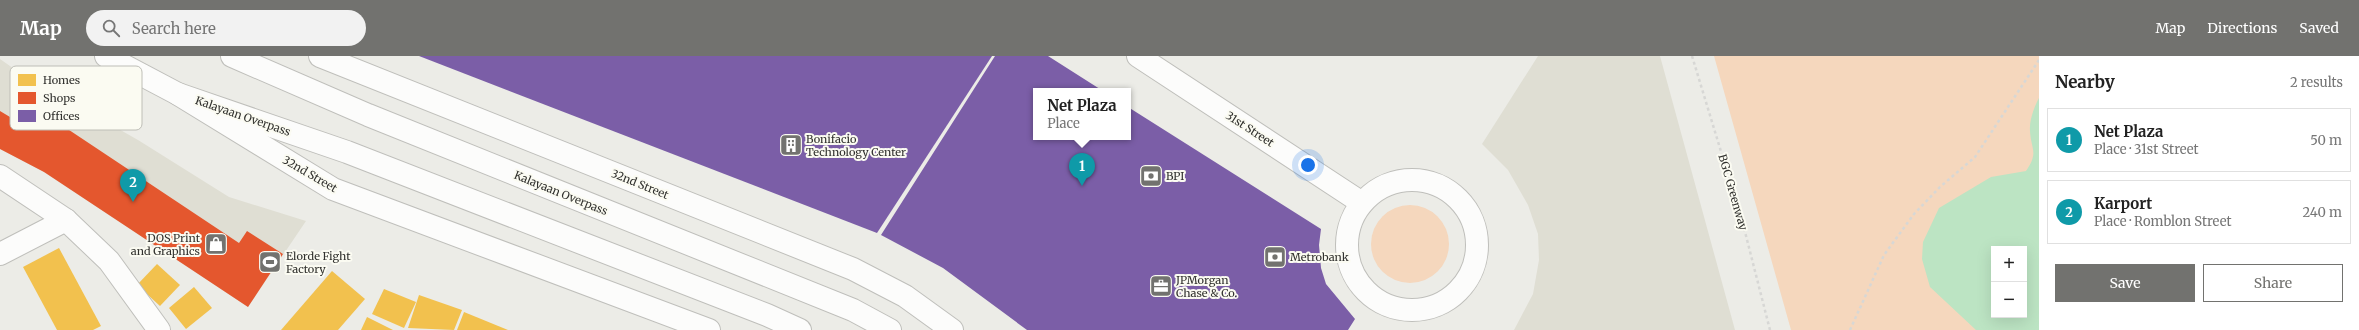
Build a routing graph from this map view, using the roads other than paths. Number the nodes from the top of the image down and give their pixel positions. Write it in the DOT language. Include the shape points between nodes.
graph roads {
  1 [pos="106,56"];
  2 [pos="232,56"];
  3 [pos="320,56"];
  4 [pos="1138,56"];
  5 [pos="125,66"];
  6 [pos="142,75"];
  7 [pos="178,94"];
  8 [pos="0,176"];
  9 [pos="1362,203"];
  10 [pos="66,220"];
  11 [pos="0,254"];
  12 [pos="159,330"];
  13 [pos="709,330"];
  14 [pos="800,330"];
  15 [pos="890,330"];
  16 [pos="952,330"];
  1 -- 5 [label="main road, 32nd Street"];
  2 -- 15 [label="main road, Kalayaan Overpass" via="368,115 853,310"];
  3 -- 16 [label="main road, 32nd Street" via="853,269 905,296"];
  4 -- 9 [label="main road, 31st Street"];
  6 -- 7 [label="main road, 32nd Street"];
  7 -- 13 [label="main road, 32nd Street" via="333,189"];
  7 -- 14 [label="main road, Kalayaan Overpass" via="346,152"];
  8 -- 10 [label="main road"];
  9 -- 9 [label="main road" via="1350,224 1347,243 1349,263 1357,281 1371,296 1388,306 1408,310 1428,308 1447,301 1462,288 1473,270 1478,250 1476,230 1467,210 1454,195 1435,184 1414,180 1394,183 1375,192"];
  10 -- 11 [label="main road"];
  10 -- 12 [label="main road" via="109,261"];
}
